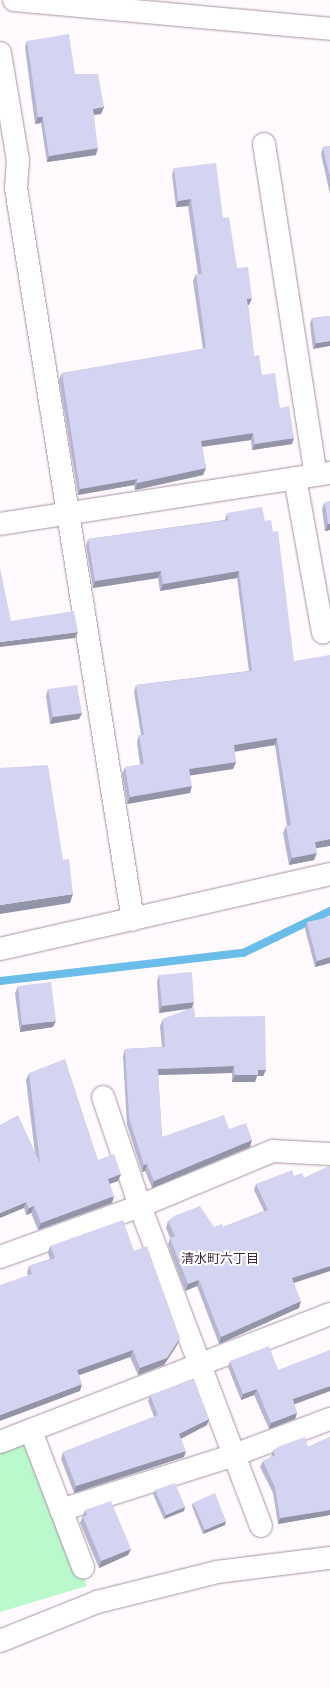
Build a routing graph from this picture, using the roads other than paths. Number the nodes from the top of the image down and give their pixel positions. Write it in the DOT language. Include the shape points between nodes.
graph roads {
  1 [pos="14,0"];
  2 [pos="105,4"];
  3 [pos="330,29"];
  4 [pos="0,53"];
  5 [pos="264,144"];
  6 [pos="314,476"];
  7 [pos="70,514"];
  8 [pos="0,524"];
  9 [pos="323,632"];
  10 [pos="330,874"];
  11 [pos="133,920"];
  12 [pos="0,949"];
  13 [pos="103,1097"];
  14 [pos="330,1154"];
  15 [pos="140,1206"];
  16 [pos="0,1257"];
  17 [pos="330,1314"];
  18 [pos="198,1365"];
  19 [pos="330,1419"];
  20 [pos="31,1431"];
  21 [pos="0,1442"];
  22 [pos="234,1455"];
  23 [pos="61,1510"];
  24 [pos="261,1526"];
  25 [pos="330,1558"];
  26 [pos="83,1567"];
  27 [pos="0,1641"];
  1 -- 2 [label="street"];
  2 -- 3 [label="street"];
  4 -- 7 [label="street" via="18,160 16,188"];
  5 -- 6 [label="street"];
  6 -- 7 [label="street"];
  6 -- 9 [label="street"];
  7 -- 8 [label="street"];
  7 -- 11 [label="street"];
  10 -- 11 [label="street"];
  11 -- 12 [label="street"];
  13 -- 15 [label="street"];
  14 -- 15 [label="street" via="273,1151"];
  15 -- 16 [label="street"];
  15 -- 18 [label="street"];
  17 -- 18 [label="street"];
  18 -- 20 [label="street"];
  18 -- 22 [label="street"];
  19 -- 22 [label="street"];
  20 -- 21 [label="street"];
  20 -- 23 [label="street"];
  22 -- 23 [label="street"];
  22 -- 24 [label="street"];
  23 -- 26 [label="street"];
  25 -- 27 [label="street" via="217,1572 112,1599"];
}
